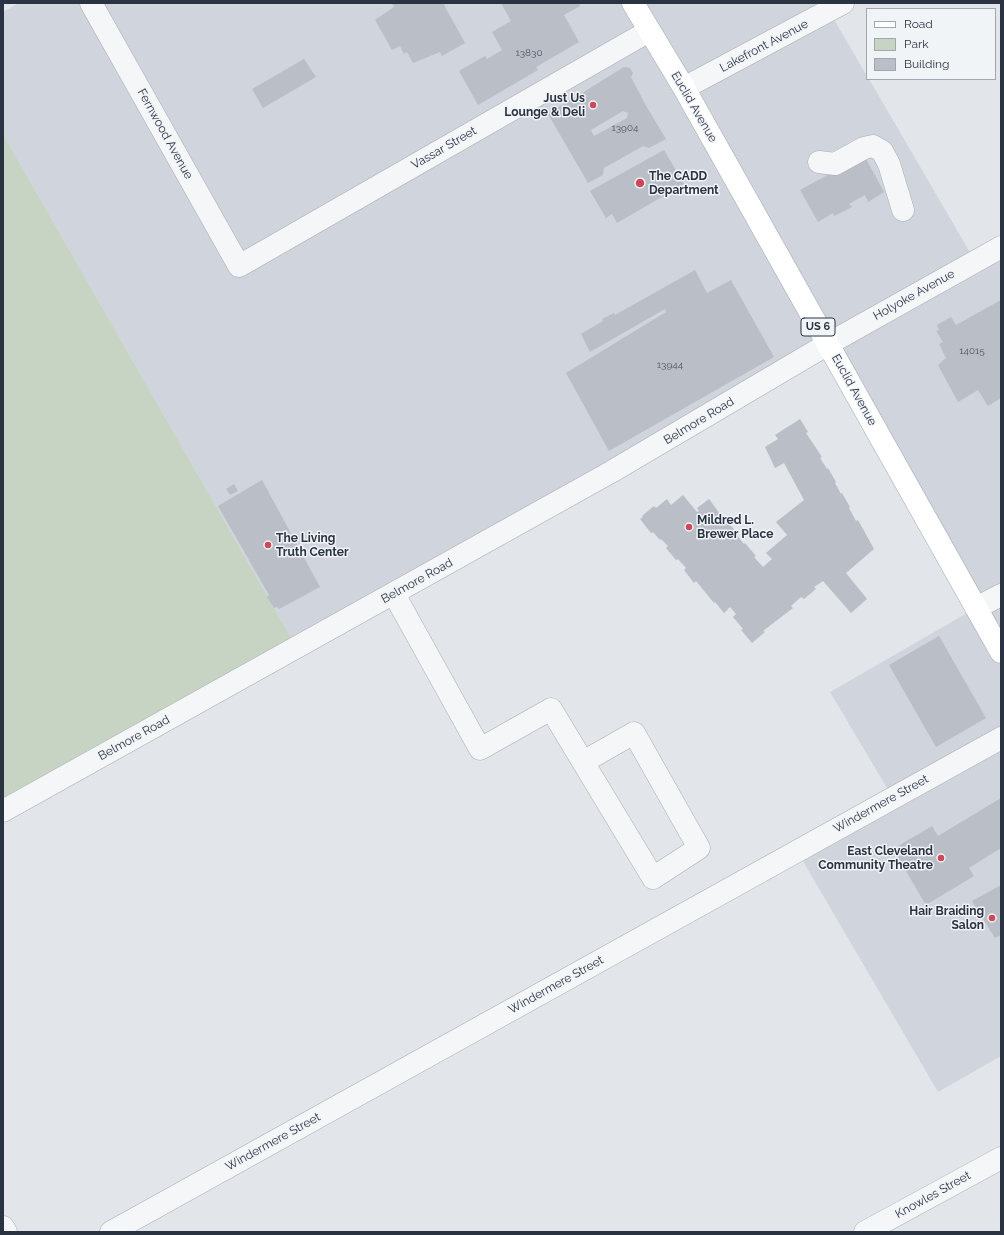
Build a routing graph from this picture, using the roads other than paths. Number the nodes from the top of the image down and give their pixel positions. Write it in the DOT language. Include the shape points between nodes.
graph roads {
  1 [pos="92,3"];
  2 [pos="633,3"];
  3 [pos="843,3"];
  4 [pos="649,31"];
  5 [pos="684,88"];
  6 [pos="819,162"];
  7 [pos="903,210"];
  8 [pos="1001,247"];
  9 [pos="239,266"];
  10 [pos="828,344"];
  11 [pos="394,594"];
  12 [pos="1001,595"];
  13 [pos="976,608"];
  14 [pos="1001,652"];
  15 [pos="1001,738"];
  16 [pos="583,762"];
  17 [pos="3,811"];
  18 [pos="1001,1158"];
  19 [pos="3,1228"];
  20 [pos="6,1232"];
  21 [pos="111,1232"];
  22 [pos="865,1232"];
  1 -- 9 [label="street, Fernwood Avenue"];
  2 -- 4 [label="main road, Euclid Avenue / US 6"];
  3 -- 5 [label="street, Lakefront Avenue"];
  4 -- 5 [label="main road, Euclid Avenue / US 6"];
  4 -- 9 [label="street, Vassar Street"];
  5 -- 10 [label="main road, Euclid Avenue / US 6"];
  6 -- 7 [label="street" via="835,164 864,148 873,146 882,151 890,164"];
  8 -- 10 [label="street, Holyoke Avenue"];
  10 -- 11 [label="street, Belmore Road" via="611,472"];
  10 -- 13 [label="main road, Euclid Avenue / US 6"];
  11 -- 16 [label="street" via="480,749 551,709"];
  11 -- 17 [label="street, Belmore Road"];
  12 -- 13 [label="street"];
  13 -- 14 [label="main road, Euclid Avenue / US 6"];
  15 -- 21 [label="street, Windermere Street"];
  16 -- 16 [label="street" via="653,878 699,848 634,733"];
  18 -- 22 [label="street, Knowles Street"];
  19 -- 20 [label="street"];
}
